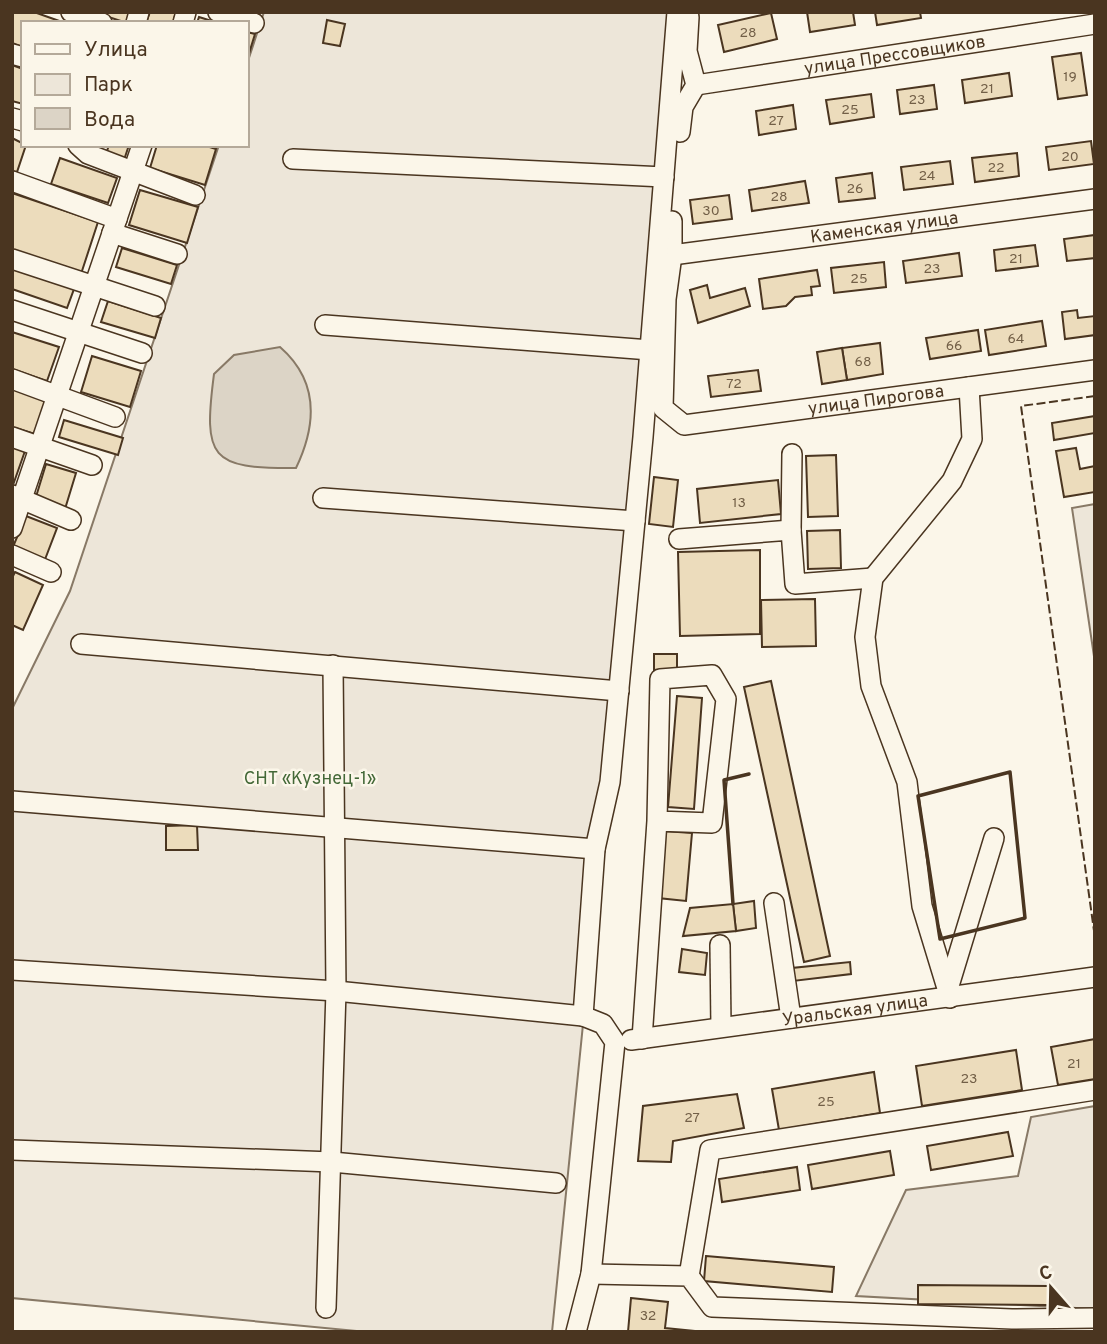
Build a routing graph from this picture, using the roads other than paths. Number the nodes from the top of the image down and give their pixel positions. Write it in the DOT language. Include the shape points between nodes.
graph roads {
  1 [pos="71,12"];
  2 [pos="219,12"];
  3 [pos="677,12"];
  4 [pos="690,12"];
  5 [pos="96,21"];
  6 [pos="248,21"];
  7 [pos="248,21"];
  8 [pos="254,23"];
  9 [pos="1095,24"];
  10 [pos="696,85"];
  11 [pos="80,147"];
  12 [pos="141,147"];
  13 [pos="293,159"];
  14 [pos="132,172"];
  15 [pos="664,177"];
  16 [pos="12,181"];
  17 [pos="195,195"];
  18 [pos="1095,199"];
  19 [pos="114,226"];
  20 [pos="177,254"];
  21 [pos="673,255"];
  22 [pos="12,259"];
  23 [pos="94,286"];
  24 [pos="155,306"];
  25 [pos="12,310"];
  26 [pos="325,325"];
  27 [pos="78,333"];
  28 [pos="650,350"];
  29 [pos="142,353"];
  30 [pos="1095,370"];
  31 [pos="12,379"];
  32 [pos="969,387"];
  33 [pos="57,395"];
  34 [pos="115,418"];
  35 [pos="12,438"];
  36 [pos="40,447"];
  37 [pos="792,454"];
  38 [pos="92,466"];
  39 [pos="17,497"];
  40 [pos="323,498"];
  41 [pos="71,520"];
  42 [pos="635,521"];
  43 [pos="12,528"];
  44 [pos="791,530"];
  45 [pos="679,539"];
  46 [pos="12,555"];
  47 [pos="51,572"];
  48 [pos="873,578"];
  49 [pos="81,644"];
  50 [pos="333,665"];
  51 [pos="619,691"];
  52 [pos="12,801"];
  53 [pos="657,821"];
  54 [pos="333,827"];
  55 [pos="994,838"];
  56 [pos="595,849"];
  57 [pos="774,903"];
  58 [pos="720,945"];
  59 [pos="12,970"];
  60 [pos="1095,977"];
  61 [pos="336,991"];
  62 [pos="949,994"];
  63 [pos="583,1016"];
  64 [pos="790,1018"];
  65 [pos="721,1027"];
  66 [pos="642,1039"];
  67 [pos="615,1042"];
  68 [pos="1095,1090"];
  69 [pos="12,1150"];
  70 [pos="332,1162"];
  71 [pos="556,1183"];
  72 [pos="592,1274"];
  73 [pos="689,1276"];
  74 [pos="326,1308"];
  75 [pos="1095,1318"];
  76 [pos="576,1332"];
  1 -- 5 [label="street"];
  2 -- 6 [label="street"];
  3 -- 15 [label="street"];
  4 -- 10 [label="street" via="687,51"];
  7 -- 8 [label="street"];
  9 -- 10 [label="street, улица Прессовщиков"];
  10 -- 21 [label="street" via="683,107 671,231"];
  11 -- 14 [label="street"];
  12 -- 14 [label="street"];
  13 -- 15 [label="street"];
  14 -- 17 [label="street"];
  14 -- 19 [label="street"];
  15 -- 28 [label="street"];
  16 -- 19 [label="street"];
  18 -- 21 [label="street, Каменская улица"];
  19 -- 20 [label="street"];
  19 -- 23 [label="street"];
  21 -- 32 [label="street, улица Пирогова" via="666,299 663,408 684,425"];
  22 -- 23 [label="street"];
  23 -- 24 [label="street"];
  23 -- 27 [label="street"];
  25 -- 27 [label="street"];
  26 -- 28 [label="street"];
  27 -- 29 [label="street"];
  27 -- 33 [label="street"];
  28 -- 42 [label="street"];
  30 -- 32 [label="street, улица Пирогова"];
  31 -- 33 [label="street"];
  32 -- 48 [label="street" via="972,439 952,481"];
  33 -- 34 [label="street"];
  33 -- 36 [label="street"];
  35 -- 36 [label="street"];
  36 -- 38 [label="street"];
  36 -- 39 [label="street"];
  37 -- 44 [label="street"];
  39 -- 41 [label="street"];
  39 -- 43 [label="street"];
  40 -- 42 [label="street"];
  42 -- 51 [label="street"];
  44 -- 45 [label="street"];
  44 -- 48 [label="street" via="795,584"];
  46 -- 47 [label="street"];
  48 -- 62 [label="street" via="865,638 871,686 907,782 922,906"];
  49 -- 50 [label="street"];
  50 -- 51 [label="street"];
  50 -- 54 [label="street"];
  51 -- 56 [label="street" via="610,782"];
  52 -- 54 [label="street"];
  53 -- 53 [label="street" via="712,823 726,699 712,675 660,679"];
  53 -- 66 [label="street"];
  54 -- 56 [label="street"];
  54 -- 61 [label="street"];
  55 -- 62 [label="street"];
  56 -- 63 [label="street"];
  57 -- 64 [label="street"];
  58 -- 65 [label="street"];
  59 -- 61 [label="street"];
  60 -- 62 [label="street, Уральская улица"];
  61 -- 63 [label="street"];
  61 -- 70 [label="street"];
  62 -- 64 [label="street, Уральская улица"];
  63 -- 67 [label="street" via="603,1024"];
  64 -- 65 [label="street, Уральская улица"];
  65 -- 66 [label="street, Уральская улица"];
  66 -- 67 [label="street, Уральская улица"];
  67 -- 72 [label="street"];
  68 -- 73 [label="street" via="710,1150"];
  69 -- 70 [label="street"];
  70 -- 71 [label="street"];
  70 -- 74 [label="street"];
  72 -- 73 [label="street"];
  72 -- 76 [label="street"];
  73 -- 75 [label="street" via="712,1307"];
}
